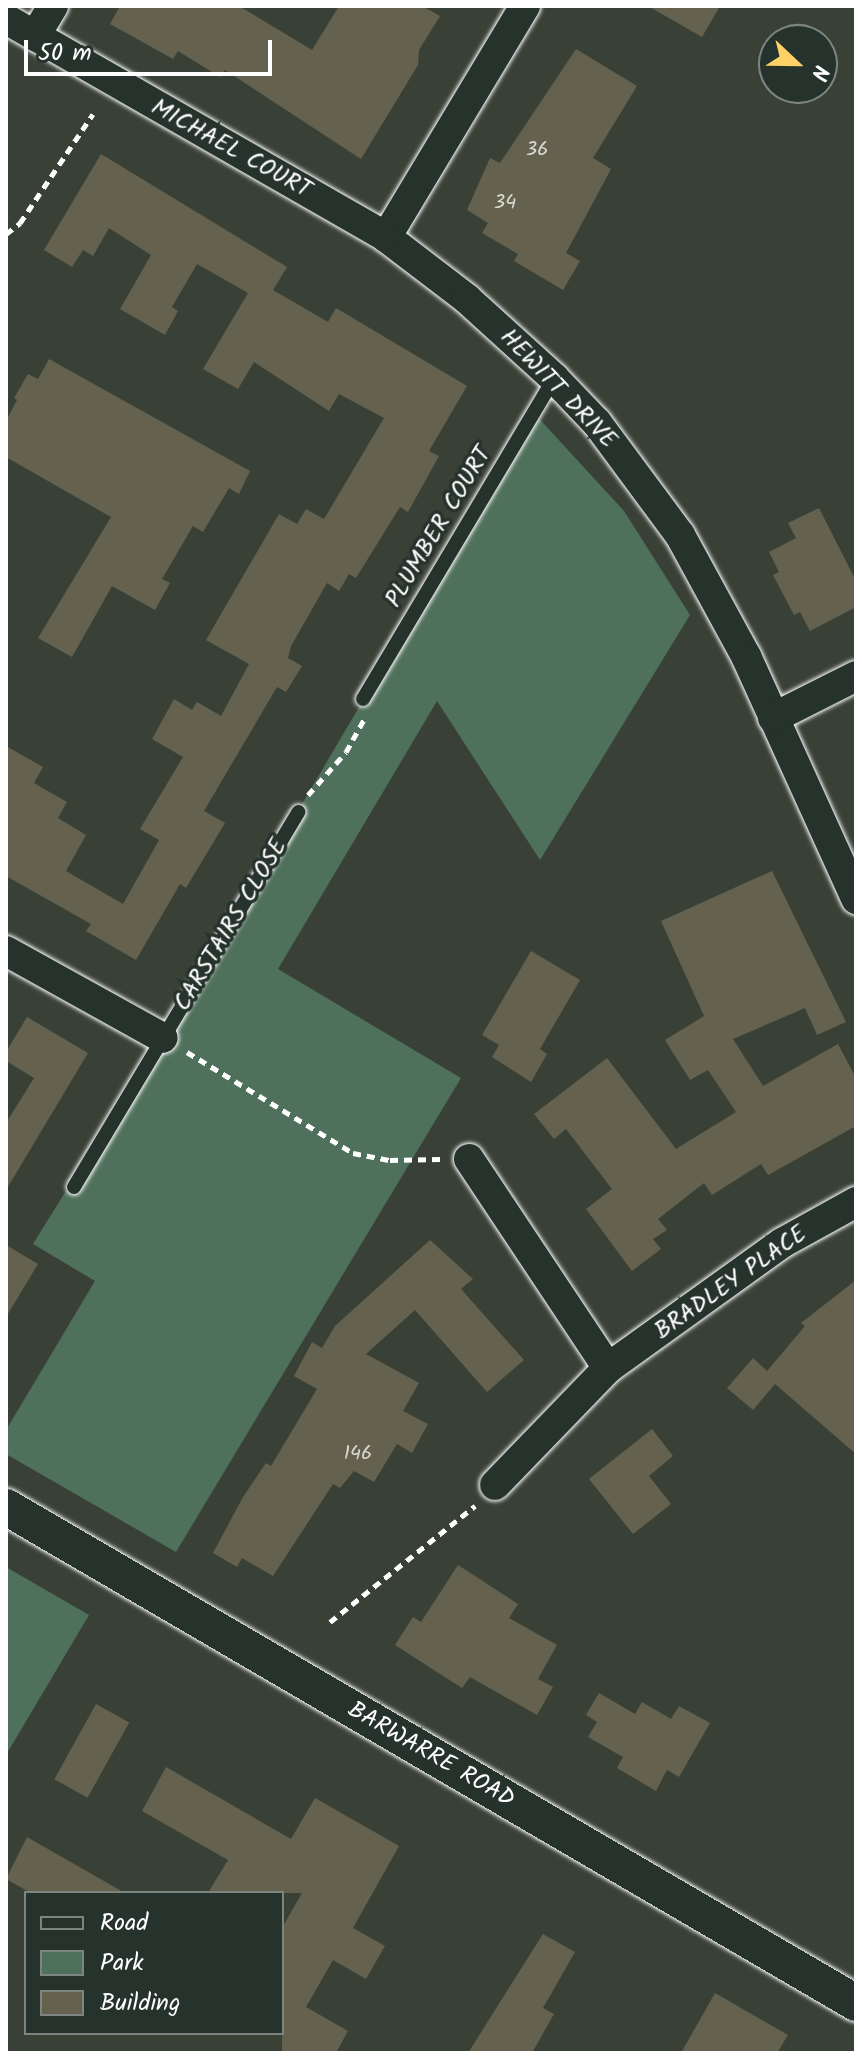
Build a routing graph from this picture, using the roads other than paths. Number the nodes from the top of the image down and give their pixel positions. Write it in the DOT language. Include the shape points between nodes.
graph roads {
  1 [pos="53,6"];
  2 [pos="525,6"];
  3 [pos="6,19"];
  4 [pos="35,36"];
  5 [pos="386,237"];
  6 [pos="554,378"];
  7 [pos="856,676"];
  8 [pos="363,699"];
  9 [pos="773,718"];
  10 [pos="298,812"];
  11 [pos="856,899"];
  12 [pos="6,951"];
  13 [pos="163,1038"];
  14 [pos="469,1159"];
  15 [pos="74,1187"];
  16 [pos="856,1202"];
  17 [pos="608,1368"];
  18 [pos="495,1485"];
  19 [pos="6,1507"];
  20 [pos="856,2003"];
  1 -- 4 [label="street"];
  2 -- 5 [label="street"];
  3 -- 4 [label="street, MICHAEL COURT"];
  4 -- 5 [label="street, MICHAEL COURT"];
  5 -- 6 [label="street, HEWITT DRIVE" via="467,299"];
  6 -- 8 [label="lane, PLUMBER COURT"];
  6 -- 9 [label="street, HEWITT DRIVE" via="597,423 680,535"];
  7 -- 9 [label="street"];
  9 -- 11 [label="street, HEWITT DRIVE"];
  10 -- 13 [label="lane, CARSTAIRS CLOSE"];
  12 -- 13 [label="street, CARSTAIRS CLOSE"];
  13 -- 15 [label="lane, CARSTAIRS CLOSE"];
  14 -- 17 [label="street"];
  16 -- 17 [label="street, BRADLEY PLACE" via="782,1243"];
  17 -- 18 [label="street, BRADLEY PLACE"];
  19 -- 20 [label="street, BARWARRE ROAD"];
}
